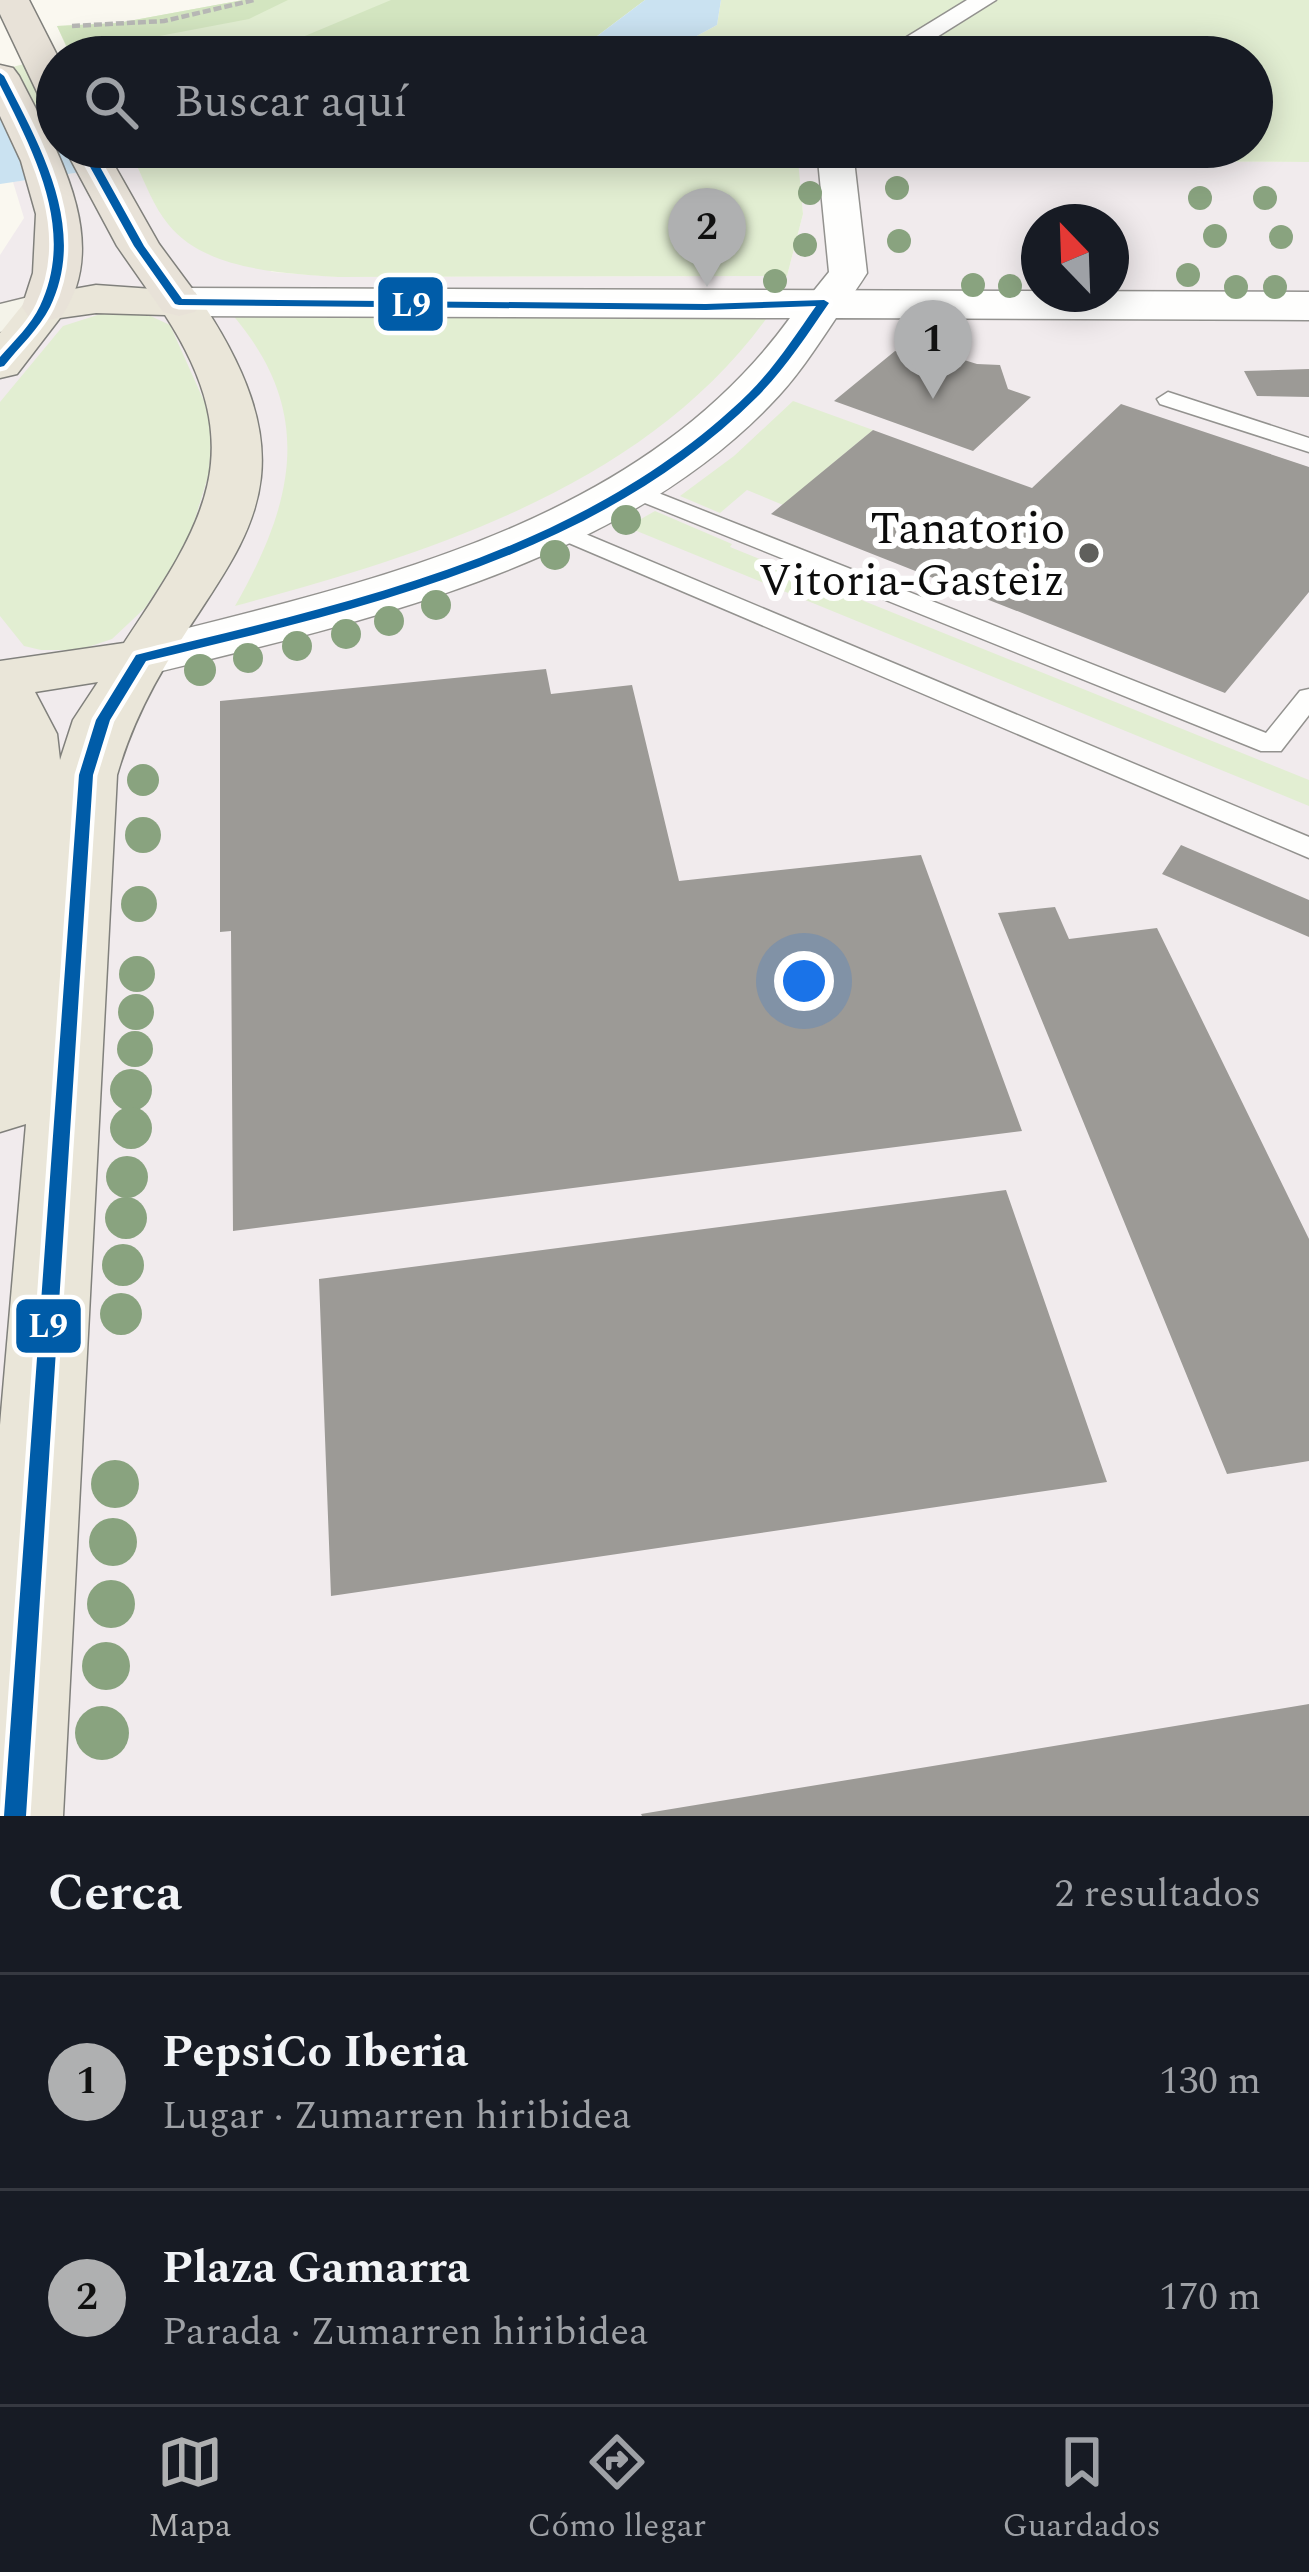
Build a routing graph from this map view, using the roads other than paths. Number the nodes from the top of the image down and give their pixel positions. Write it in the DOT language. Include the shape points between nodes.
graph roads {
  1 [pos="984,0"];
  2 [pos="18,15"];
  3 [pos="923,36"];
  4 [pos="36,51"];
  5 [pos="0,76"];
  6 [pos="36,149"];
  7 [pos="45,168"];
  8 [pos="95,168"];
  9 [pos="838,168"];
  10 [pos="178,302"];
  11 [pos="824,303"];
  12 [pos="1309,306"];
  13 [pos="22,312"];
  14 [pos="0,364"];
  15 [pos="1168,399"];
  16 [pos="1309,445"];
  17 [pos="628,488"];
  18 [pos="552,526"];
  19 [pos="141,658"];
  20 [pos="0,681"];
  21 [pos="1309,697"];
  22 [pos="1309,848"];
  23 [pos="0,1104"];
  24 [pos="15,1816"];
  1 -- 3 [label="street"];
  2 -- 4 [label="highway"];
  5 -- 6 [label="highway"];
  7 -- 13 [label="highway" via="62,239 58,274"];
  8 -- 10 [label="highway"];
  9 -- 11 [label="street" via="848,273"];
  10 -- 11 [label="street"];
  10 -- 13 [label="main road" via="96,299"];
  10 -- 19 [label="main road" via="228,381 239,424 236,479 214,548"];
  11 -- 12 [label="street"];
  11 -- 17 [label="street" via="746,402"];
  13 -- 14 [label="main road"];
  15 -- 16 [label="lane"];
  17 -- 18 [label="street"];
  17 -- 21 [label="lane" via="1271,745"];
  18 -- 19 [label="street" via="375,596"];
  18 -- 22 [label="lane"];
  19 -- 20 [label="main road"];
  19 -- 24 [label="main road" via="103,720 86,775"];
  20 -- 23 [label="main road" via="27,734 33,794"];
}
